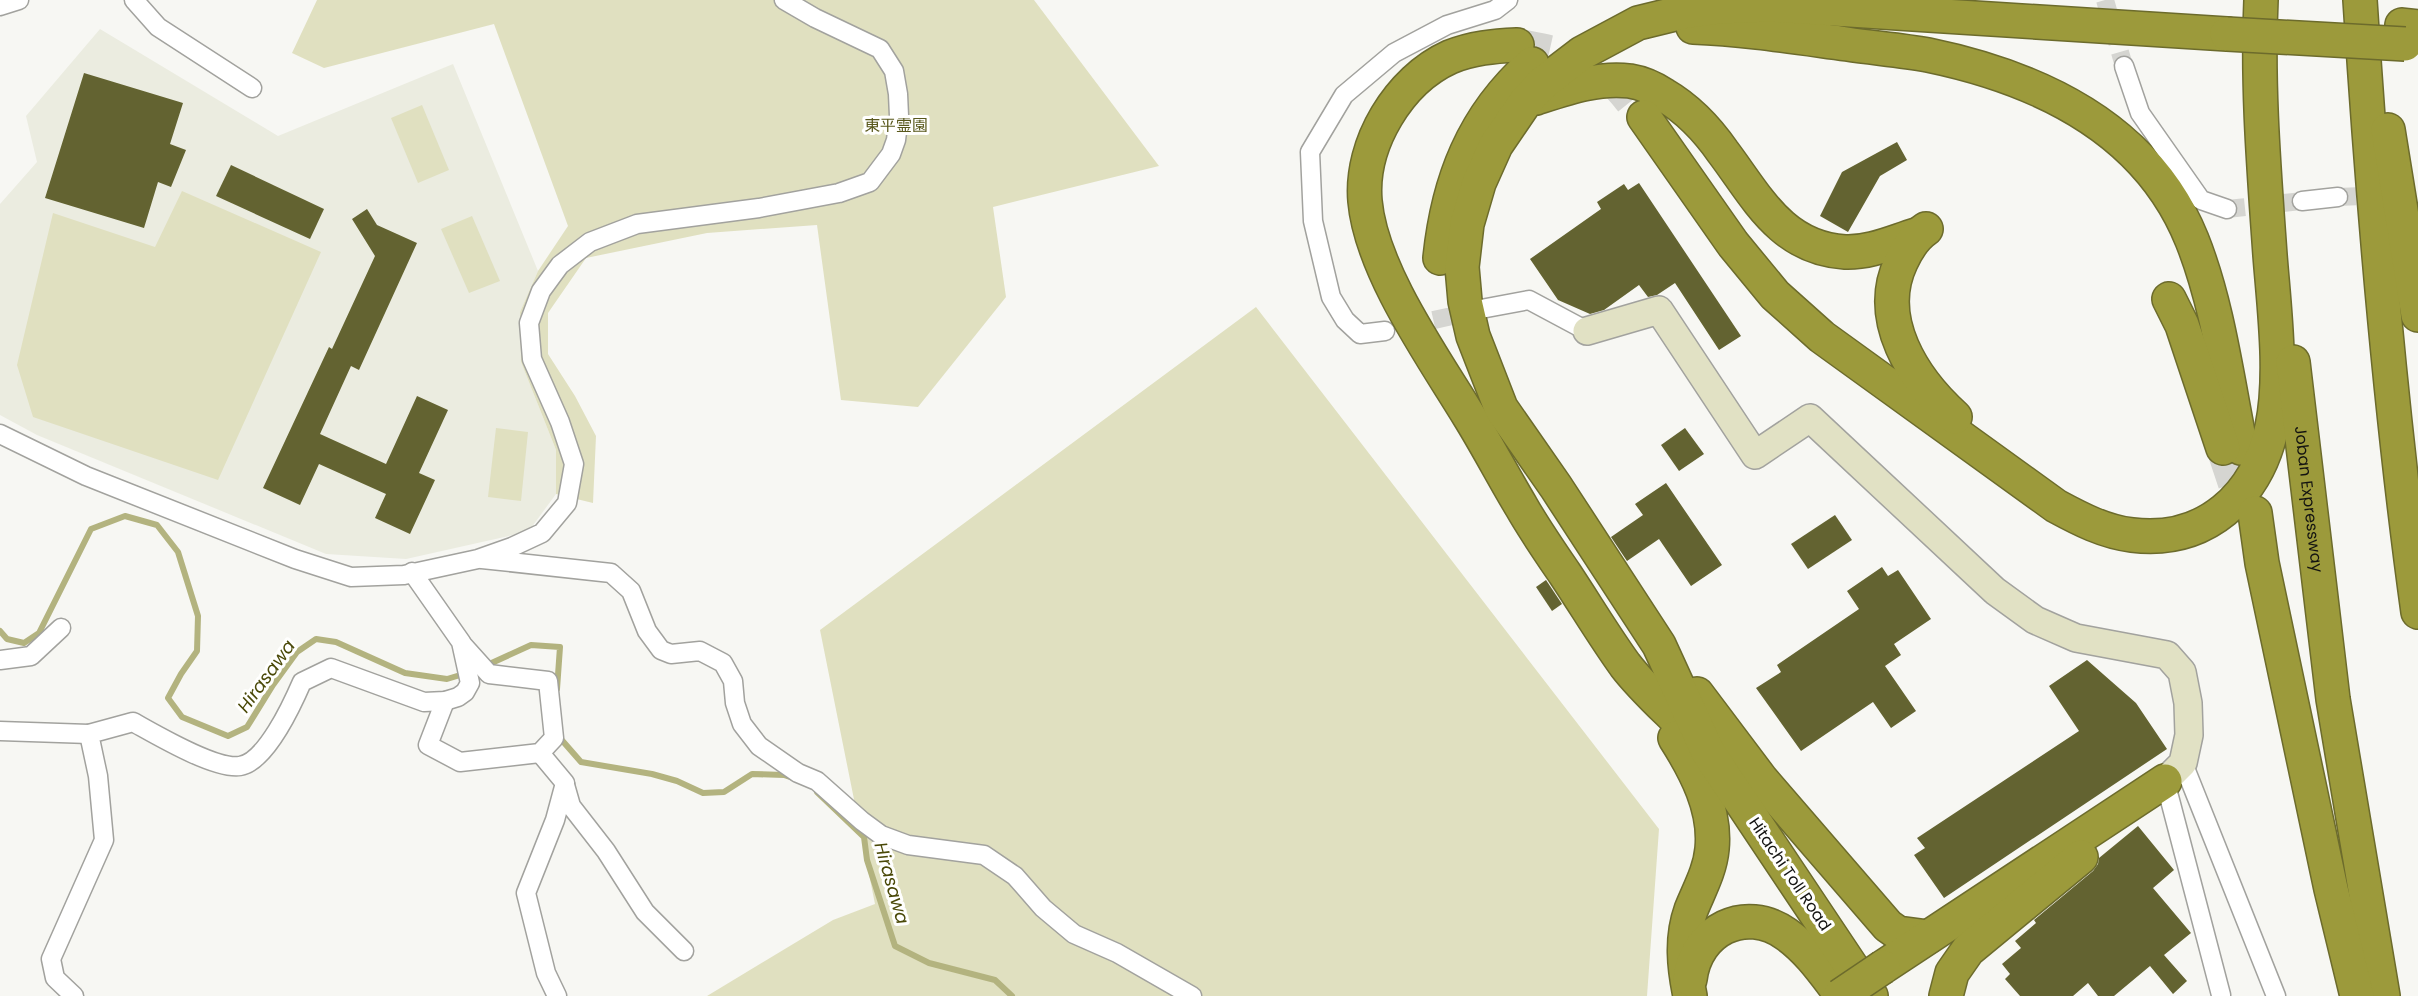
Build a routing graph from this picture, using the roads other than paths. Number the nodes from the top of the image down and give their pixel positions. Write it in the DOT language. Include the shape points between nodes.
graph roads {
  1 [pos="19,0"];
  2 [pos="134,0"];
  3 [pos="784,0"];
  4 [pos="1508,0"];
  5 [pos="1658,0"];
  6 [pos="1973,0"];
  7 [pos="2263,0"];
  8 [pos="2360,0"];
  9 [pos="2371,0"];
  10 [pos="0,6"];
  11 [pos="2227,25"];
  12 [pos="2411,35"];
  13 [pos="1612,37"];
  14 [pos="1517,45"];
  15 [pos="2124,66"];
  16 [pos="252,88"];
  17 [pos="1526,101"];
  18 [pos="1644,117"];
  19 [pos="2338,197"];
  20 [pos="2302,201"];
  21 [pos="2227,209"];
  22 [pos="2169,299"];
  23 [pos="1481,309"];
  24 [pos="2418,315"];
  25 [pos="1385,331"];
  26 [pos="1587,331"];
  27 [pos="0,434"];
  28 [pos="1499,466"];
  29 [pos="2006,470"];
  30 [pos="2250,516"];
  31 [pos="478,559"];
  32 [pos="412,572"];
  33 [pos="2418,612"];
  34 [pos="61,628"];
  35 [pos="1659,645"];
  36 [pos="0,660"];
  37 [pos="478,666"];
  38 [pos="1627,667"];
  39 [pos="445,701"];
  40 [pos="0,731"];
  41 [pos="89,734"];
  42 [pos="1708,752"];
  43 [pos="540,753"];
  44 [pos="2174,772"];
  45 [pos="564,783"];
  46 [pos="2113,815"];
  47 [pos="1928,937"];
  48 [pos="684,951"];
  49 [pos="1877,982"];
  50 [pos="2221,994"];
  51 [pos="74,996"];
  52 [pos="557,996"];
  53 [pos="1192,996"];
  54 [pos="1690,996"];
  55 [pos="1841,996"];
  56 [pos="1946,996"];
  57 [pos="2276,996"];
  58 [pos="2357,996"];
  59 [pos="2383,996"];
  1 -- 10 [label="street"];
  2 -- 16 [label="street" via="158,27"];
  3 -- 31 [label="street" via="880,49 894,71 898,94 899,116 891,154 870,182 839,193 637,224 590,242 560,265 541,291 529,323 532,359 574,464 567,502 543,533"];
  4 -- 25 [label="street" via="1496,10 1447,25 1394,53 1344,95 1310,152 1313,221 1331,297 1345,321 1360,334"];
  5 -- 28 [label="highway" via="1620,10 1589,24 1541,56 1520,74 1485,116 1459,167 1443,226 1442,291 1451,340"];
  6 -- 11 [label="highway"];
  7 -- 29 [label="highway" via="2259,68 2276,397 2272,427 2255,477 2228,508 2195,528 2132,535 2077,517"];
  7 -- 59 [label="highway, Joban Expressway" via="2313,538 2333,699"];
  8 -- 33 [label="highway" via="2379,268"];
  9 -- 24 [label="highway"];
  11 -- 12 [label="highway"];
  11 -- 13 [label="highway" via="1770,5 1683,12 1638,23"];
  13 -- 17 [label="highway" via="1582,53"];
  13 -- 22 [label="highway" via="1664,28 1718,28 1926,55 1997,73 2082,111 2144,163 2192,239 2210,299 2233,450"];
  14 -- 28 [label="highway" via="1490,46 1449,58 1410,86 1396,101 1376,139 1369,159 1365,201 1378,251 1398,296"];
  15 -- 21 [label="street" via="2140,113 2201,200"];
  17 -- 29 [label="highway" via="1594,81 1632,81 1656,90 1701,124 1765,211 1795,237 1820,248 1847,252 1877,248 1922,232 1893,280 1894,317 1901,347 1923,381 1995,453"];
  17 -- 35 [label="highway" via="1496,145 1467,224 1462,267 1473,336 1501,408"];
  18 -- 29 [label="highway" via="1733,244 1775,295 1822,337"];
  19 -- 20 [label="street"];
  23 -- 26 [label="street" via="1530,300"];
  26 -- 44 [label="street" via="1659,310 1755,454 1810,418 1995,591 2035,620 2076,638 2167,655 2181,672 2188,703 2189,735"];
  27 -- 32 [label="street" via="86,476 295,559 351,577"];
  28 -- 38 [label="highway" via="1522,508"];
  30 -- 58 [label="highway"];
  31 -- 32 [label="street"];
  31 -- 53 [label="street" via="611,573 631,591 647,631 661,650 672,654 700,651 723,663 733,681 742,724 759,746 817,781 880,835 908,845 984,855 1015,876 1043,908 1074,934 1117,953"];
  32 -- 37 [label="street"];
  34 -- 36 [label="street" via="31,656"];
  35 -- 42 [label="highway"];
  35 -- 47 [label="highway" via="1761,779 1888,926 1898,933"];
  37 -- 39 [label="street" via="465,692"];
  37 -- 43 [label="street" via="548,681 554,738"];
  38 -- 42 [label="highway"];
  38 -- 54 [label="highway" via="1683,751 1704,792 1710,814 1710,862 1691,911 1684,945"];
  39 -- 41 [label="street" via="424,702 331,668 302,682 261,754 240,766 217,763 133,722"];
  39 -- 43 [label="street" via="428,745 460,762"];
  40 -- 41 [label="street"];
  41 -- 51 [label="street" via="98,776 104,840 51,959 55,978"];
  42 -- 49 [label="highway, Hitachi Toll Road"];
  43 -- 45 [label="street"];
  44 -- 46 [label="highway"];
  44 -- 50 [label="street"];
  44 -- 57 [label="street"];
  45 -- 48 [label="street" via="571,806 645,912"];
  45 -- 52 [label="street" via="555,820 526,893 546,973"];
  46 -- 47 [label="highway"];
  46 -- 56 [label="highway" via="2088,851 1968,950 1952,973"];
  47 -- 49 [label="highway"];
  49 -- 55 [label="highway, bridge"];
  54 -- 55 [label="highway" via="1691,969 1704,942 1716,931 1752,922 1769,925 1797,942"];
}
